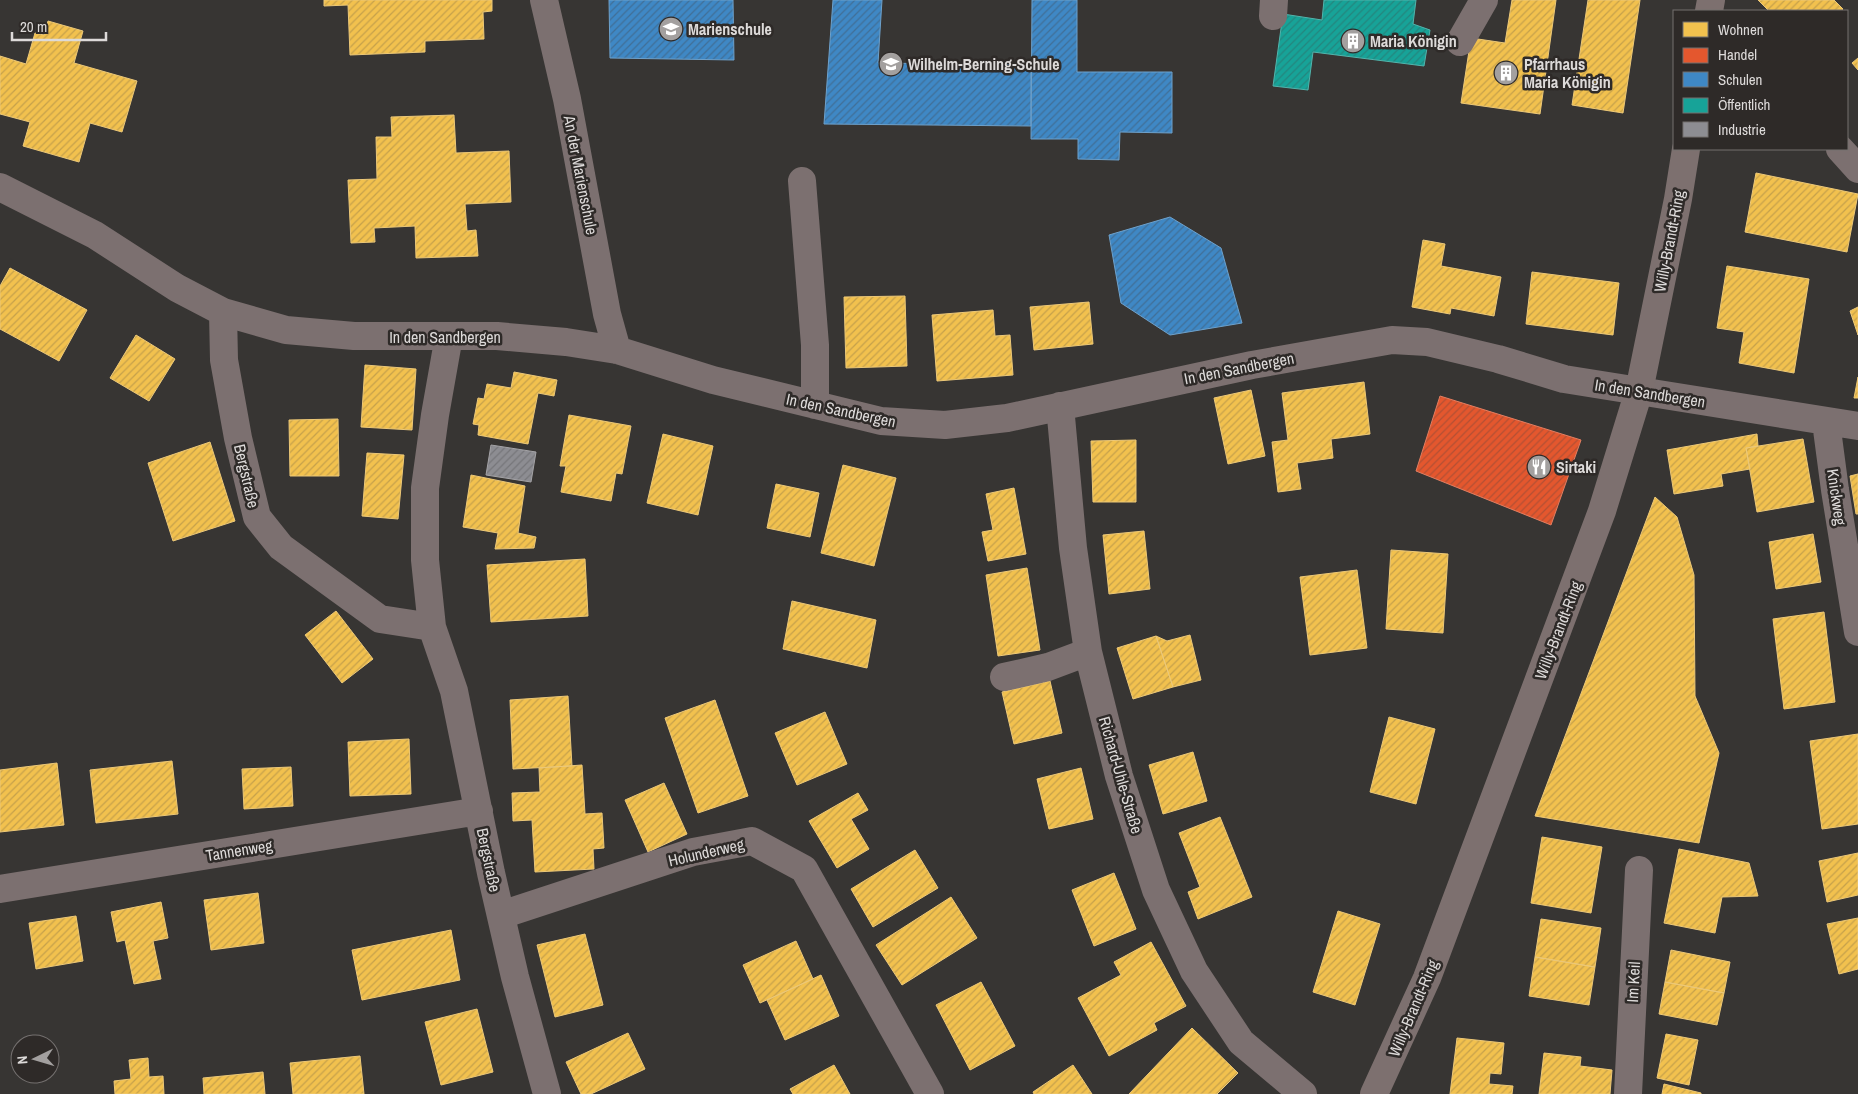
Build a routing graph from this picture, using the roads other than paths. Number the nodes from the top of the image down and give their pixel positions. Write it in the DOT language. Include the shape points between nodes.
graph roads {
  1 [pos="544,0"];
  2 [pos="1484,0"];
  3 [pos="1460,42"];
  4 [pos="1686,150"];
  5 [pos="1841,150"];
  6 [pos="1858,169"];
  7 [pos="802,181"];
  8 [pos="0,187"];
  9 [pos="223,312"];
  10 [pos="449,336"];
  11 [pos="617,350"];
  12 [pos="1638,391"];
  13 [pos="815,405"];
  14 [pos="1060,406"];
  15 [pos="1826,422"];
  16 [pos="1858,426"];
  17 [pos="432,627"];
  18 [pos="1858,632"];
  19 [pos="1088,652"];
  20 [pos="1004,678"];
  21 [pos="479,811"];
  22 [pos="1639,870"];
  23 [pos="0,889"];
  24 [pos="501,915"];
  25 [pos="544,1093"];
  26 [pos="930,1094"];
  27 [pos="1303,1094"];
  28 [pos="1374,1094"];
  29 [pos="1628,1094"];
  1 -- 11 [label="street, An der Marienschule"];
  2 -- 3 [label="street"];
  4 -- 12 [label="main road, Willy-Brandt-Ring"];
  5 -- 6 [label="street"];
  7 -- 13 [label="street" via="815,345"];
  8 -- 9 [label="street, In den Sandbergen" via="95,235 177,288"];
  9 -- 10 [label="street, In den Sandbergen" via="286,330 354,336"];
  9 -- 17 [label="street, Bergstraße" via="224,360 257,517 281,547 380,619"];
  10 -- 11 [label="street, In den Sandbergen" via="497,336"];
  10 -- 17 [label="street, Bergstraße" via="425,488 425,560"];
  11 -- 13 [label="street, In den Sandbergen" via="713,380"];
  12 -- 14 [label="street, In den Sandbergen" via="1564,379 1426,342 1392,340 1242,367"];
  12 -- 15 [label="street, In den Sandbergen"];
  12 -- 28 [label="main road, Willy-Brandt-Ring" via="1596,527 1489,813 1427,978"];
  13 -- 14 [label="street, In den Sandbergen" via="881,421 945,425 1007,418"];
  14 -- 19 [label="street, Richard-Uhle-Straße" via="1073,548"];
  15 -- 16 [label="street, In den Sandbergen"];
  15 -- 18 [label="street, Knickweg"];
  17 -- 21 [label="street, Bergstraße" via="454,691"];
  19 -- 20 [label="street" via="1048,667"];
  19 -- 27 [label="street, Richard-Uhle-Straße" via="1119,776 1156,890 1194,971 1242,1042"];
  21 -- 23 [label="street, Tannenweg"];
  21 -- 24 [label="street, Bergstraße"];
  22 -- 29 [label="street, Im Keil"];
  24 -- 25 [label="street, Bergstraße"];
  24 -- 26 [label="street, Holunderweg" via="693,852 752,841 804,869"];
}
